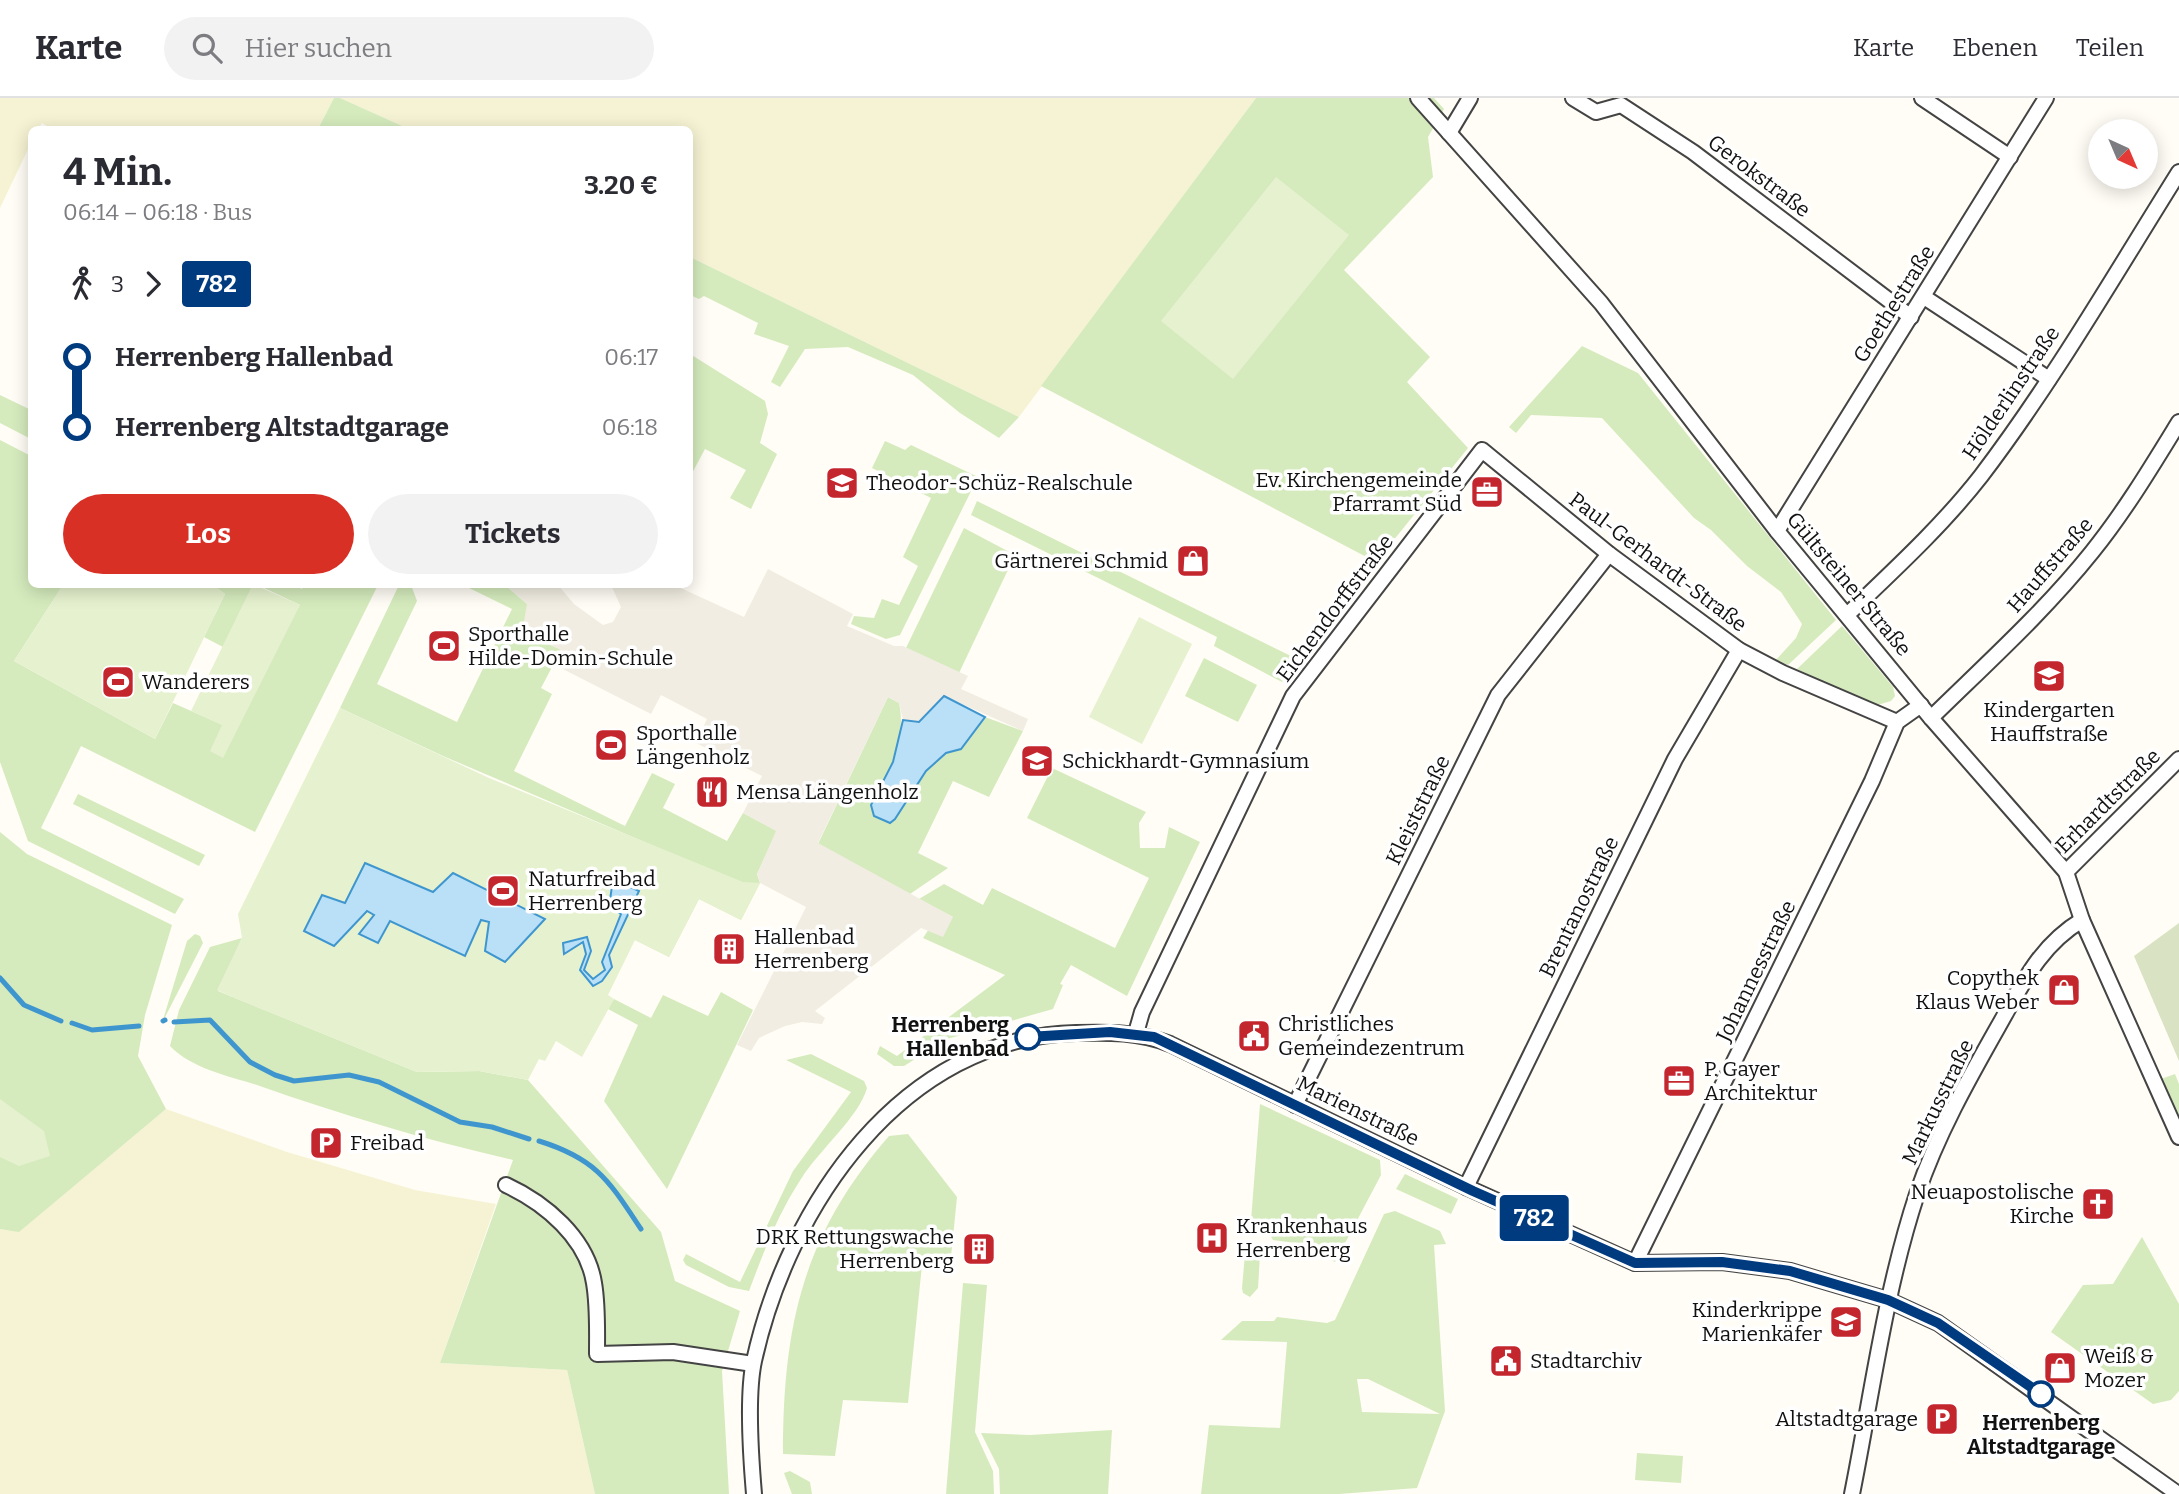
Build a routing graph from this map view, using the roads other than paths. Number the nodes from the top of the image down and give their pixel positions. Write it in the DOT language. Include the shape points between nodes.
graph roads {
  1 [pos="1418,98"];
  2 [pos="1470,98"];
  3 [pos="1573,98"];
  4 [pos="1604,98"];
  5 [pos="1922,98"];
  6 [pos="2046,98"];
  7 [pos="1596,112"];
  8 [pos="1449,133"];
  9 [pos="2010,157"];
  10 [pos="2179,172"];
  11 [pos="1924,297"];
  12 [pos="1911,317"];
  13 [pos="2049,379"];
  14 [pos="2179,422"];
  15 [pos="1482,450"];
  16 [pos="1777,531"];
  17 [pos="1609,554"];
  18 [pos="1849,614"];
  19 [pos="1739,650"];
  20 [pos="1921,705"];
  21 [pos="1931,718"];
  22 [pos="1897,722"];
  23 [pos="2179,760"];
  24 [pos="2066,872"];
  25 [pos="2082,920"];
  26 [pos="1136,1033"];
  27 [pos="1295,1105"];
  28 [pos="2179,1137"];
  29 [pos="506,1185"];
  30 [pos="1466,1187"];
  31 [pos="1635,1263"];
  32 [pos="1888,1300"];
  33 [pos="753,1364"];
  34 [pos="754,1494"];
  35 [pos="1852,1494"];
  36 [pos="2178,1494"];
  1 -- 8 [label="street, Gültsteiner Straße"];
  2 -- 8 [label="street"];
  3 -- 7 [label="street"];
  4 -- 7 [label="street"];
  5 -- 9 [label="street"];
  6 -- 9 [label="street, Goethestraße"];
  7 -- 12 [label="street, Gerokstraße" via="1620,105 1629,110 1713,167"];
  8 -- 16 [label="street, Gültsteiner Straße" via="1601,303"];
  9 -- 11 [label="street, Goethestraße"];
  10 -- 13 [label="street, Hölderlinstraße"];
  11 -- 12 [label="street, Goethestraße"];
  11 -- 13 [label="street"];
  12 -- 16 [label="street, Goethestraße"];
  13 -- 18 [label="street, Hölderlinstraße" via="1980,477 1917,548"];
  14 -- 21 [label="street, Hauffstraße" via="2092,552 2032,619"];
  15 -- 17 [label="street, Paul-Gerhardt-Straße"];
  15 -- 26 [label="street, Eichendorffstraße" via="1293,696"];
  16 -- 18 [label="street, Gültsteiner Straße"];
  17 -- 19 [label="street, Paul-Gerhardt-Straße"];
  17 -- 27 [label="street, Kleiststraße" via="1498,695"];
  18 -- 20 [label="street, Gültsteiner Straße"];
  19 -- 22 [label="street, Paul-Gerhardt-Straße"];
  19 -- 30 [label="street, Brentanostraße" via="1675,759"];
  20 -- 21 [label="street, Gültsteiner Straße"];
  20 -- 22 [label="street"];
  21 -- 24 [label="street, Gültsteiner Straße"];
  22 -- 31 [label="street, Johannesstraße"];
  23 -- 24 [label="street, Erhardtstraße"];
  24 -- 25 [label="street, Gültsteiner Straße"];
  25 -- 28 [label="street, Gültsteiner Straße"];
  25 -- 32 [label="street, Markusstraße" via="2051,942 1963,1089 1918,1192"];
  26 -- 27 [label="street, Marienstraße" via="1179,1048"];
  26 -- 33 [label="street, Marienstraße" via="1028,1037 936,1075 905,1099 867,1134 816,1202 770,1303"];
  27 -- 30 [label="street, Marienstraße"];
  29 -- 33 [label="street" via="546,1208 579,1247 594,1281 597,1354 673,1352"];
  30 -- 31 [label="street, Marienstraße"];
  31 -- 32 [label="street, Marienstraße" via="1722,1262 1790,1271"];
  32 -- 35 [label="street, Markusstraße"];
  32 -- 36 [label="street, Marienstraße" via="1938,1323"];
  33 -- 34 [label="street, Marienstraße"];
}
